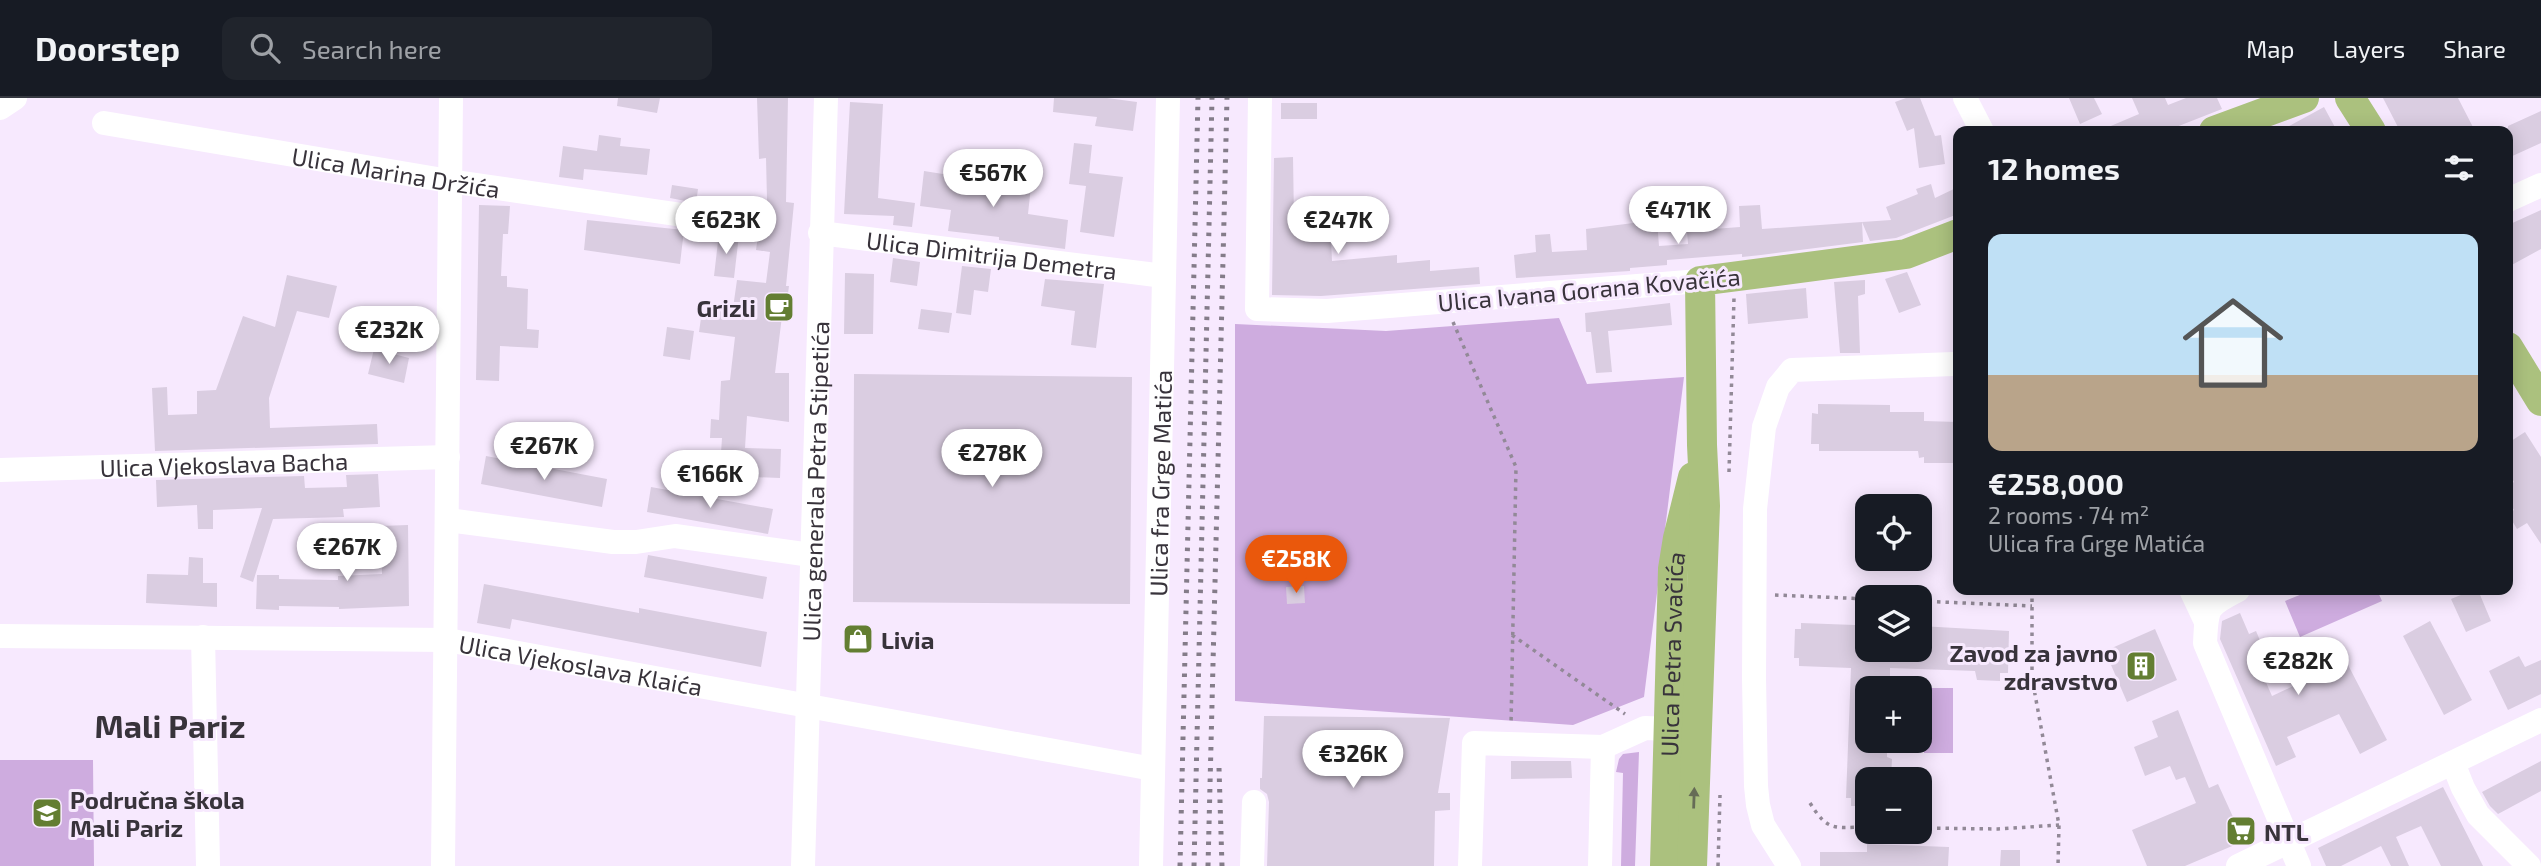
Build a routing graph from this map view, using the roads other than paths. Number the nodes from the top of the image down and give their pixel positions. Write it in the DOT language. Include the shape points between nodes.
graph roads {
  1 [pos="15,98"];
  2 [pos="450,98"];
  3 [pos="825,98"];
  4 [pos="1168,98"];
  5 [pos="1260,98"];
  6 [pos="1965,98"];
  7 [pos="2350,98"];
  8 [pos="2365,98"];
  9 [pos="2290,101"];
  10 [pos="0,108"];
  11 [pos="104,123"];
  12 [pos="1979,126"];
  13 [pos="2227,126"];
  14 [pos="2368,126"];
  15 [pos="2383,126"];
  16 [pos="449,181"];
  17 [pos="2541,185"];
  18 [pos="2513,197"];
  19 [pos="689,216"];
  20 [pos="820,233"];
  21 [pos="1953,236"];
  22 [pos="1164,276"];
  23 [pos="1700,281"];
  24 [pos="2513,355"];
  25 [pos="1953,364"];
  26 [pos="2541,401"];
  27 [pos="1702,445"];
  28 [pos="448,457"];
  29 [pos="0,470"];
  30 [pos="448,520"];
  31 [pos="811,555"];
  32 [pos="2193,595"];
  33 [pos="2229,595"];
  34 [pos="2206,633"];
  35 [pos="0,636"];
  36 [pos="203,637"];
  37 [pos="447,640"];
  38 [pos="807,707"];
  39 [pos="2541,720"];
  40 [pos="1657,728"];
  41 [pos="1603,747"];
  42 [pos="2453,763"];
  43 [pos="1153,769"];
  44 [pos="1254,802"];
  45 [pos="2288,842"];
  46 [pos="208,866"];
  47 [pos="443,866"];
  48 [pos="803,866"];
  49 [pos="1151,866"];
  50 [pos="1252,866"];
  51 [pos="1469,866"];
  52 [pos="1600,866"];
  53 [pos="1665,866"];
  54 [pos="1692,866"];
  55 [pos="1789,866"];
  56 [pos="2238,866"];
  57 [pos="2299,866"];
  58 [pos="2529,866"];
  1 -- 10 [label="street"];
  2 -- 16 [label="street"];
  3 -- 20 [label="street, Ulica generala Petra Stipetića"];
  4 -- 22 [label="street, Ulica fra Grge Matića"];
  5 -- 23 [label="street, Ulica Ivana Gorana Kovačića" via="1257,309 1328,311"];
  6 -- 12 [label="street"];
  7 -- 14 [label="main road"];
  8 -- 15 [label="main road"];
  9 -- 13 [label="main road"];
  11 -- 16 [label="street, Ulica Marina Držića"];
  16 -- 19 [label="street, Ulica Marina Držića"];
  16 -- 28 [label="street"];
  17 -- 18 [label="street"];
  20 -- 22 [label="street, Ulica Dimitrija Demetra"];
  20 -- 31 [label="street, Ulica generala Petra Stipetića"];
  21 -- 23 [label="main road, Ulica Ivana Gorana Kovačića" via="1906,254"];
  22 -- 43 [label="street, Ulica fra Grge Matića"];
  23 -- 27 [label="main road, Ulica Petra Svačića"];
  24 -- 26 [label="main road"];
  25 -- 55 [label="street" via="1792,370 1777,387 1764,427 1755,509 1754,678 1758,805 1763,825"];
  27 -- 40 [label="main road, Ulica Petra Svačića" via="1673,569"];
  54 -- 27 [label="main road, Ulica Petra Svačića, one-way" via="1705,506"];
  28 -- 29 [label="street, Ulica Vjekoslava Bacha"];
  28 -- 30 [label="street"];
  30 -- 31 [label="street" via="613,542 675,536"];
  30 -- 37 [label="street"];
  31 -- 38 [label="street, Ulica generala Petra Stipetića"];
  32 -- 34 [label="street"];
  33 -- 34 [label="street" via="2208,612"];
  34 -- 45 [label="street"];
  35 -- 36 [label="street, Ulica Vjekoslava Klaića"];
  36 -- 37 [label="street, Ulica Vjekoslava Klaića"];
  36 -- 46 [label="street"];
  37 -- 38 [label="street, Ulica Vjekoslava Klaića"];
  37 -- 47 [label="street"];
  38 -- 43 [label="street, Ulica Vjekoslava Klaića"];
  38 -- 48 [label="street, Ulica generala Petra Stipetića"];
  39 -- 42 [label="street"];
  40 -- 41 [label="street"];
  40 -- 53 [label="main road, Ulica Petra Svačića"];
  41 -- 51 [label="street" via="1474,743"];
  41 -- 52 [label="street"];
  42 -- 45 [label="street"];
  42 -- 58 [label="street" via="2478,815"];
  43 -- 49 [label="street, Ulica fra Grge Matića"];
  44 -- 50 [label="street"];
  45 -- 56 [label="street"];
  45 -- 57 [label="street"];
}
